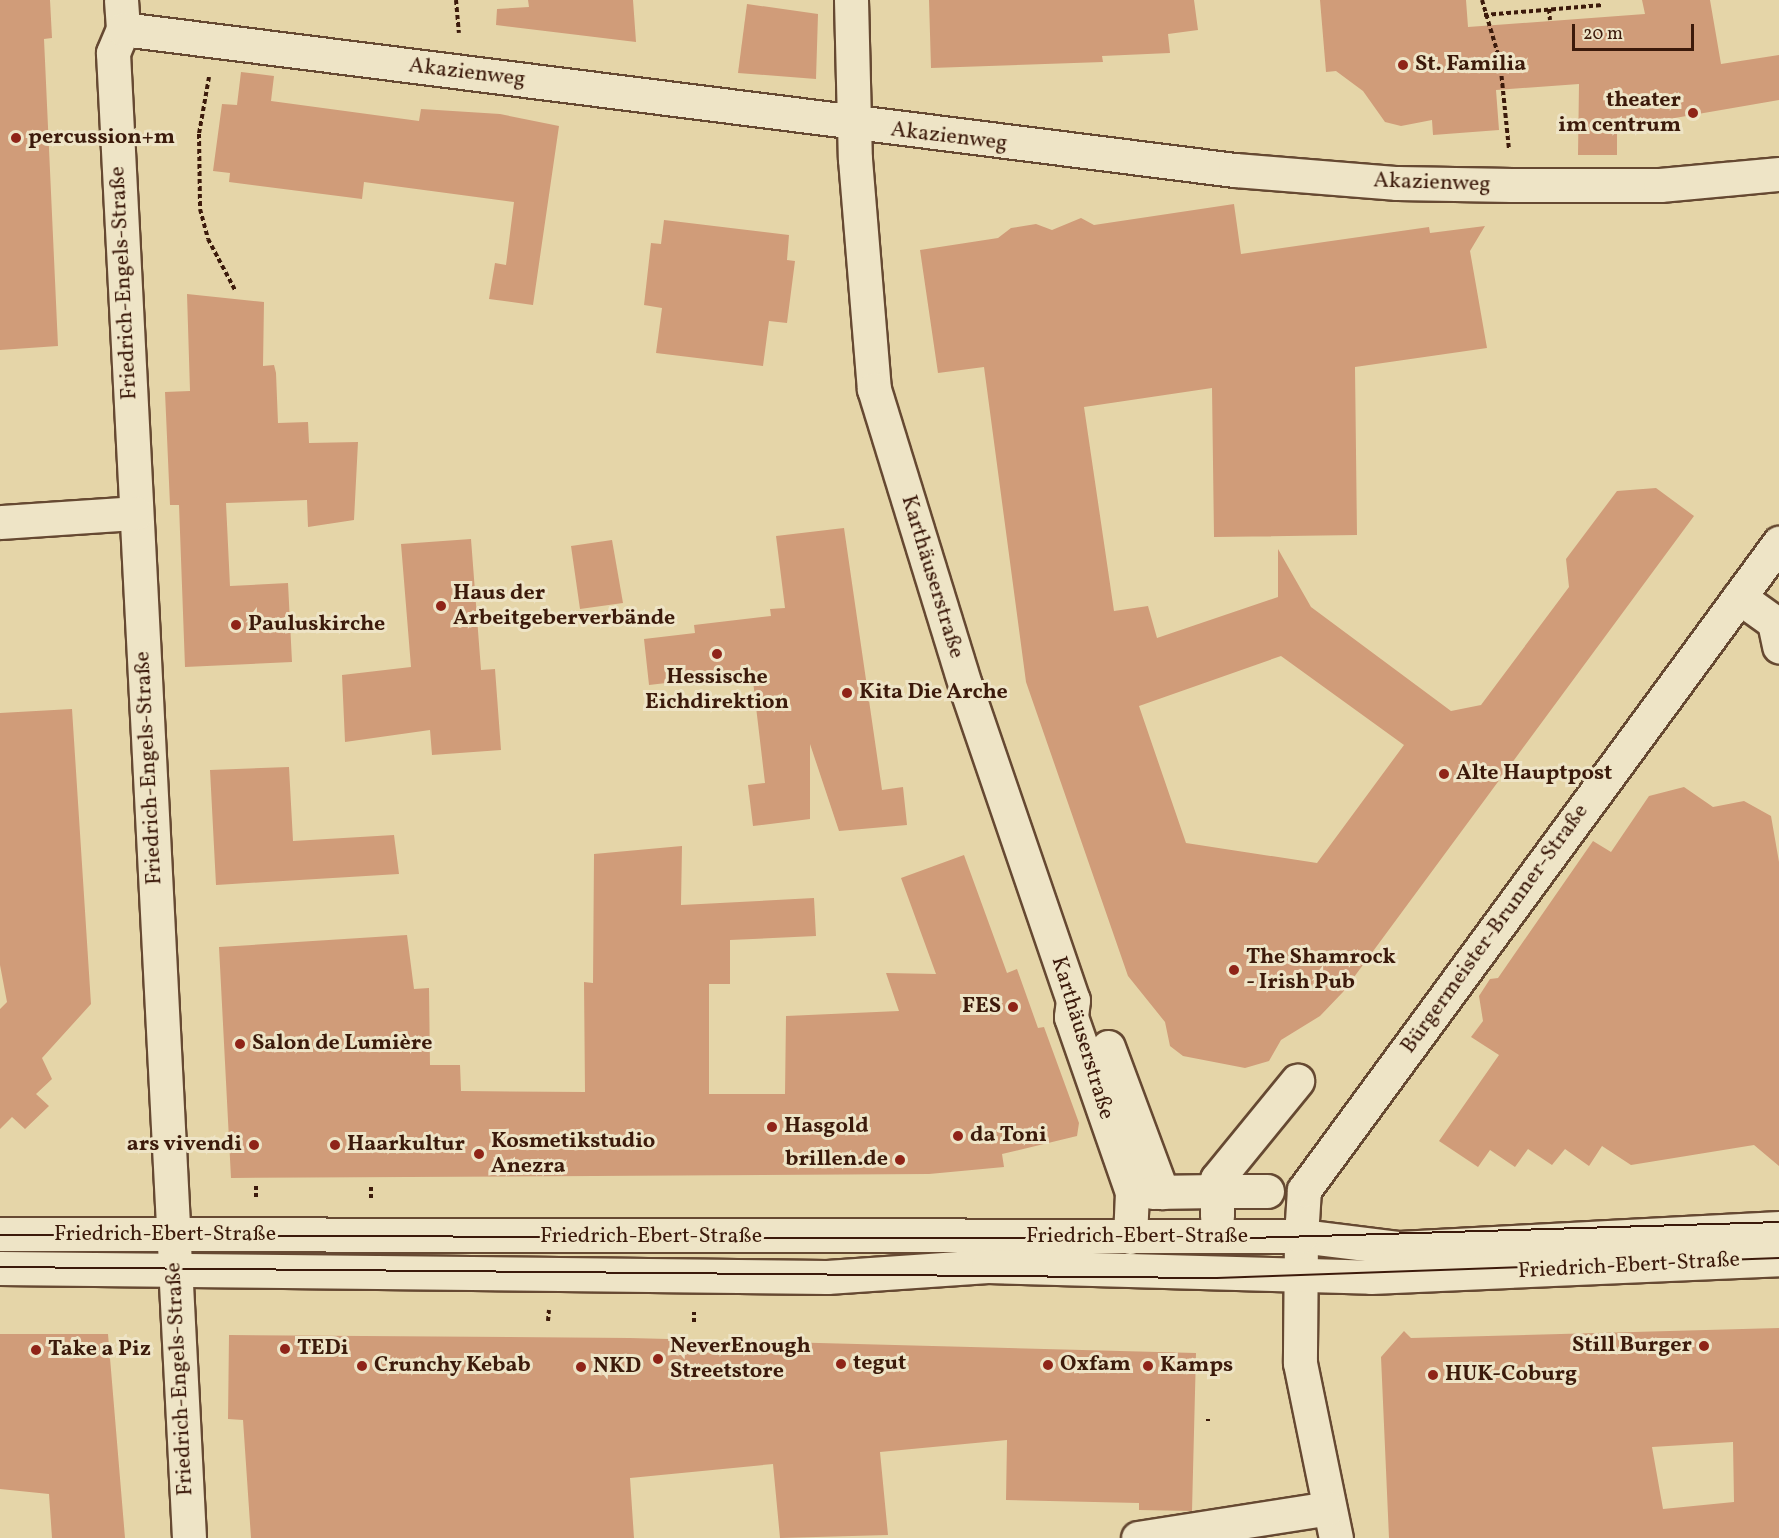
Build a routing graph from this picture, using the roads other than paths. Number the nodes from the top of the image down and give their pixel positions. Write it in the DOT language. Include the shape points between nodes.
graph roads {
  1 [pos="851,0"];
  2 [pos="122,14"];
  3 [pos="856,124"];
  4 [pos="1779,174"];
  5 [pos="136,513"];
  6 [pos="0,522"];
  7 [pos="1779,543"];
  8 [pos="1739,597"];
  9 [pos="1779,646"];
  10 [pos="1108,1047"];
  11 [pos="1297,1081"];
  12 [pos="1267,1191"];
  13 [pos="1217,1204"];
  14 [pos="1779,1228"];
  15 [pos="0,1234"];
  16 [pos="173,1235"];
  17 [pos="1301,1236"];
  18 [pos="1130,1237"];
  19 [pos="1399,1248"];
  20 [pos="1779,1259"];
  21 [pos="0,1268"];
  22 [pos="1179,1268"];
  23 [pos="174,1269"];
  24 [pos="1300,1278"];
  25 [pos="1333,1523"];
  26 [pos="189,1538"];
  27 [pos="1138,1538"];
  1 -- 3 [label="street, Karthäuserstraße"];
  2 -- 3 [label="street, Akazienweg"];
  2 -- 5 [label="street, Friedrich-Engels-Straße" via="113,53"];
  3 -- 4 [label="street, Akazienweg" via="1235,170 1397,183 1649,186"];
  3 -- 18 [label="street, Karthäuserstraße" via="874,389 965,685 1073,1000 1071,1017 1132,1192"];
  5 -- 6 [label="street"];
  5 -- 16 [label="street, Friedrich-Engels-Straße"];
  7 -- 8 [label="street, Bürgermeister-Brunner-Straße"];
  8 -- 9 [label="street" via="1774,622"];
  8 -- 17 [label="street, Bürgermeister-Brunner-Straße" via="1304,1190"];
  10 -- 13 [label="street" via="1157,1192"];
  11 -- 13 [label="street" via="1217,1179"];
  12 -- 13 [label="street"];
  14 -- 19 [label="street, Friedrich-Ebert-Straße"];
  15 -- 16 [label="street, Friedrich-Ebert-Straße"];
  16 -- 18 [label="street, Friedrich-Ebert-Straße"];
  16 -- 23 [label="street, Friedrich-Engels-Straße"];
  17 -- 18 [label="street, Friedrich-Ebert-Straße"];
  17 -- 19 [label="street, Friedrich-Ebert-Straße"];
  17 -- 22 [label="street"];
  17 -- 24 [label="street"];
  19 -- 24 [label="street"];
  20 -- 24 [label="street, Friedrich-Ebert-Straße"];
  21 -- 23 [label="street, Friedrich-Ebert-Straße"];
  22 -- 23 [label="street, Friedrich-Ebert-Straße" via="988,1266 827,1277"];
  22 -- 24 [label="street, Friedrich-Ebert-Straße"];
  23 -- 26 [label="street, Friedrich-Engels-Straße"];
  24 -- 25 [label="street" via="1300,1364"];
  25 -- 27 [label="street"];
}
